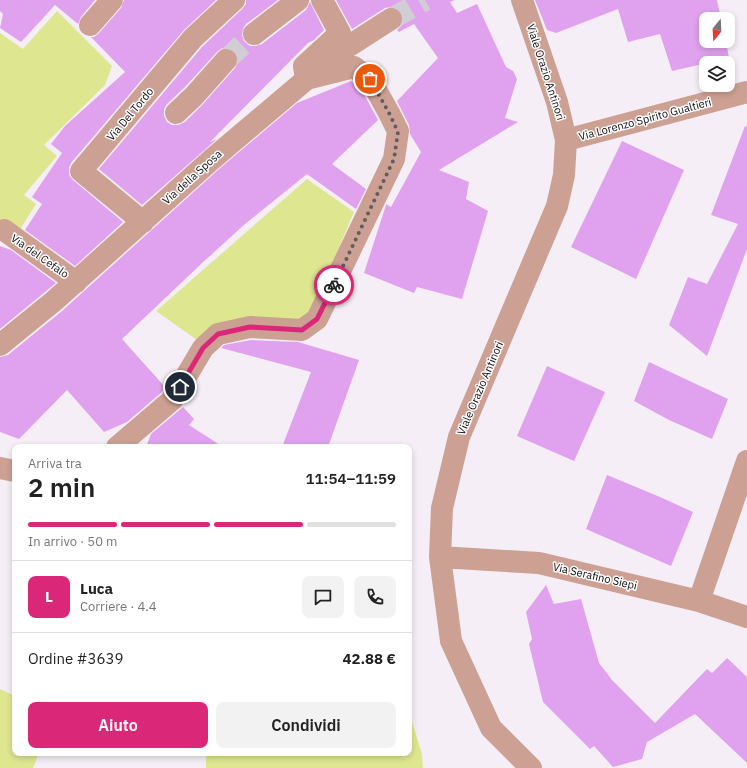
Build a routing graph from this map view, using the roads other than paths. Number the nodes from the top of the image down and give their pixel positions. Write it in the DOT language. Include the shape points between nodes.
graph roads {
  1 [pos="112,0"];
  2 [pos="234,0"];
  3 [pos="298,0"];
  4 [pos="322,0"];
  5 [pos="522,0"];
  6 [pos="391,18"];
  7 [pos="90,25"];
  8 [pos="254,34"];
  9 [pos="226,60"];
  10 [pos="306,80"];
  11 [pos="747,92"];
  12 [pos="176,113"];
  13 [pos="566,140"];
  14 [pos="143,222"];
  15 [pos="4,230"];
  16 [pos="76,282"];
  17 [pos="0,345"];
  18 [pos="121,444"];
  19 [pos="747,461"];
  20 [pos="0,468"];
  21 [pos="12,470"];
  22 [pos="440,557"];
  23 [pos="699,600"];
  24 [pos="747,617"];
  25 [pos="531,768"];
  1 -- 7 [label="street"];
  2 -- 14 [label="street, Via Del Tordo" via="193,38 81,171"];
  3 -- 8 [label="street"];
  4 -- 10 [label="street" via="340,33 304,66"];
  5 -- 13 [label="street, Viale Orazio Antinori" via="557,102"];
  6 -- 10 [label="street, Via della Sposa" via="335,55"];
  9 -- 12 [label="street"];
  10 -- 14 [label="street, Via della Sposa" via="211,160"];
  10 -- 18 [label="street" via="354,67 370,79 398,132 394,159 317,319 302,330 250,327 218,334 203,348 172,400"];
  11 -- 13 [label="street, Via Lorenzo Spirito Gualtieri"];
  13 -- 22 [label="street, Viale Orazio Antinori" via="564,175 557,206 459,437 442,508"];
  14 -- 16 [label="street, Via della Sposa"];
  15 -- 16 [label="street, Via del Cefalo"];
  16 -- 17 [label="street, Via della Sposa"];
  19 -- 23 [label="street"];
  20 -- 21 [label="street"];
  22 -- 23 [label="street, Via Serafino Siepi" via="538,563"];
  22 -- 25 [label="street, Viale Orazio Antinori" via="451,641 491,728"];
  23 -- 24 [label="street, Via Serafino Siepi"];
}
